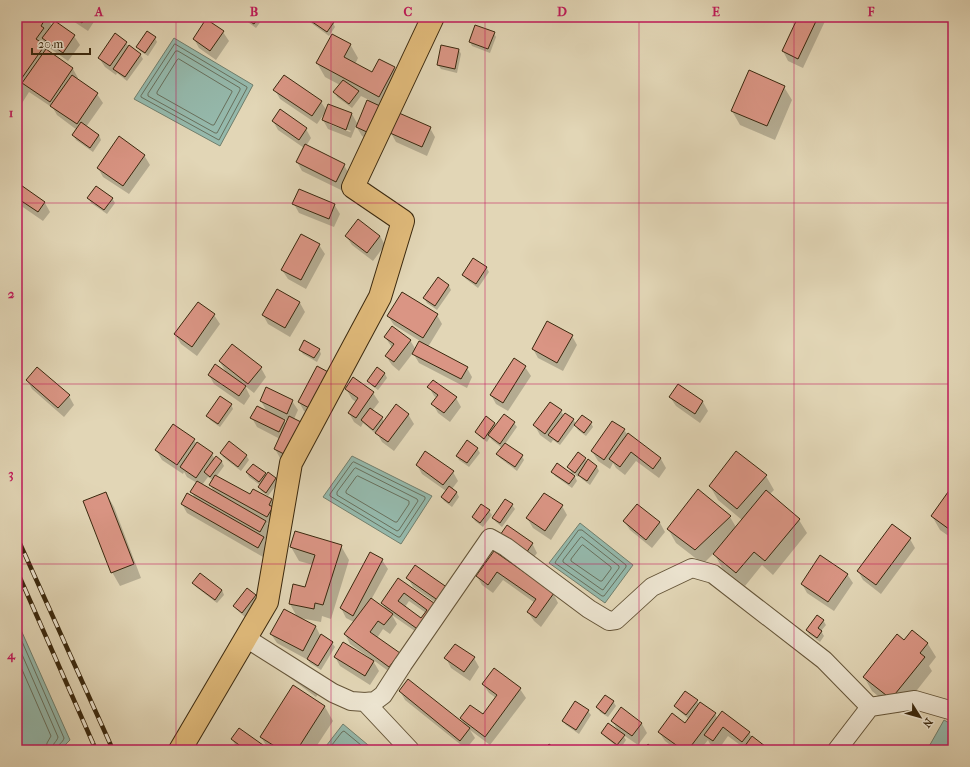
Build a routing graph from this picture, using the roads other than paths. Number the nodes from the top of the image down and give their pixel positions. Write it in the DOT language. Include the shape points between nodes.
graph roads {
  1 [pos="432,17"];
  2 [pos="246,638"];
  3 [pos="365,702"];
  4 [pos="870,707"];
  5 [pos="953,711"];
  6 [pos="180,750"];
  7 [pos="410,750"];
  8 [pos="837,750"];
  1 -- 2 [label="main road" via="353,187 403,221 399,235 380,298 291,463 267,602"];
  2 -- 3 [label="street" via="333,693 351,701"];
  2 -- 6 [label="main road"];
  3 -- 4 [label="street" via="374,701 383,695 490,538 506,546 589,609 609,621 616,620 652,588 692,568 713,574 824,660"];
  3 -- 7 [label="street"];
  4 -- 5 [label="street" via="915,700"];
  4 -- 8 [label="street"];
}
